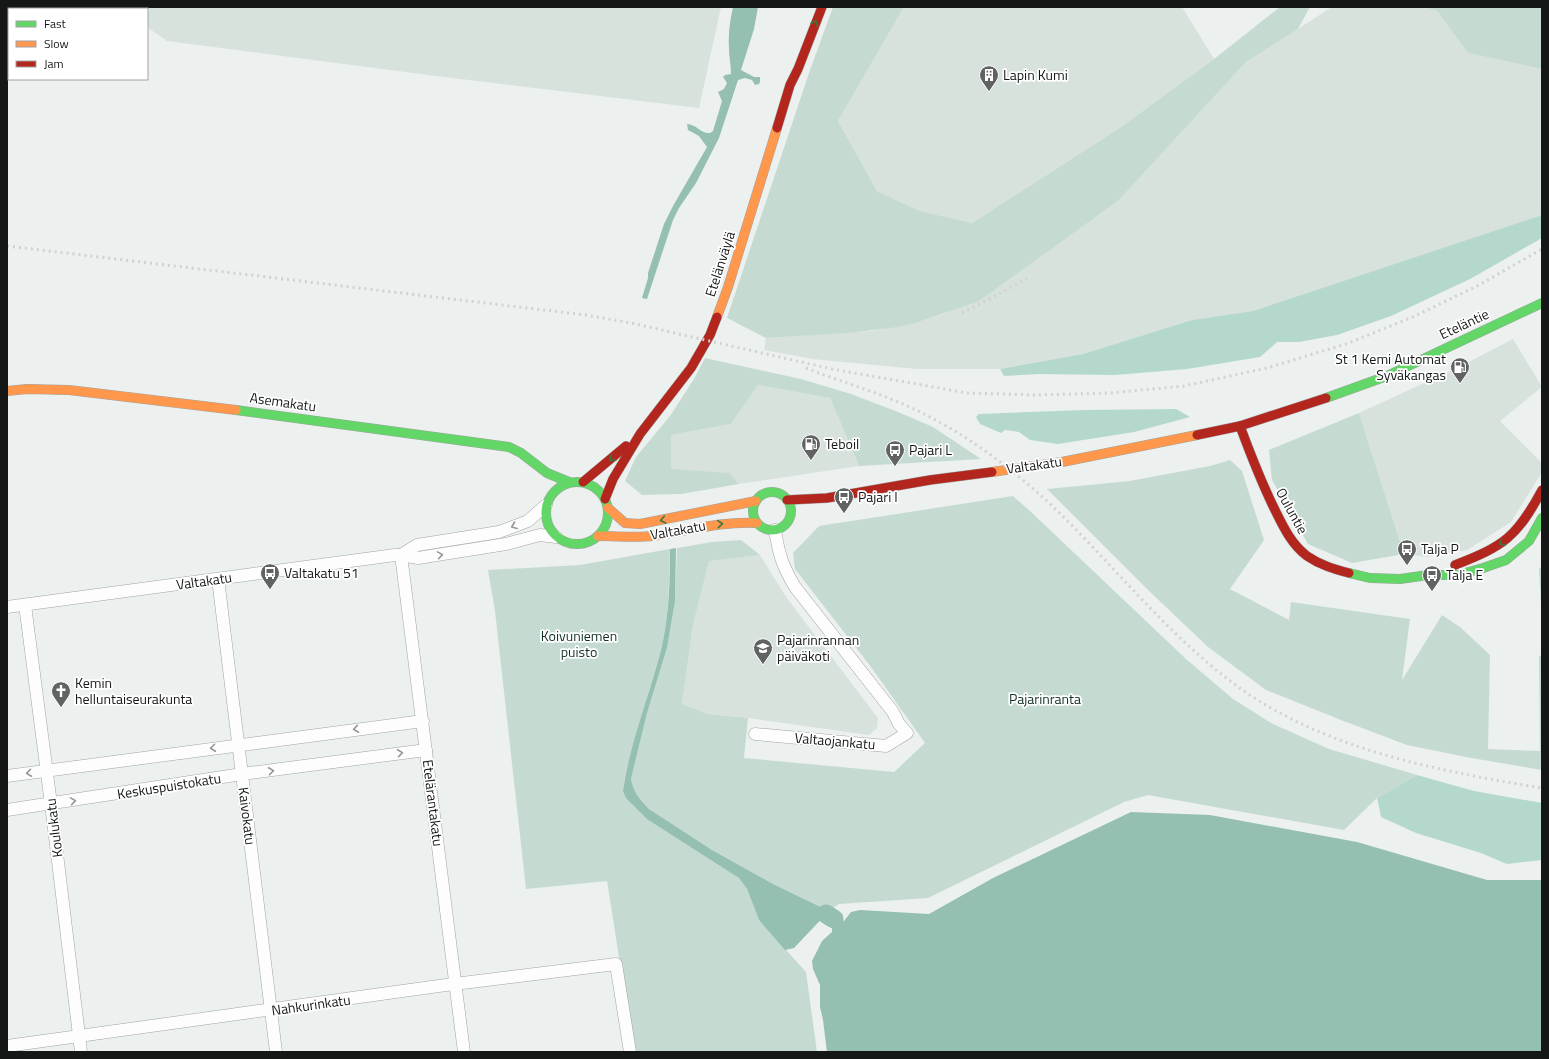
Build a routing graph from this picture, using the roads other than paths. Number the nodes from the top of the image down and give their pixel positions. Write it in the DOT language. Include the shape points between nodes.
graph roads {
  1 [pos="822,7"];
  2 [pos="809,15"];
  3 [pos="790,85"];
  4 [pos="1542,303"];
  5 [pos="7,391"];
  6 [pos="1240,426"];
  7 [pos="640,434"];
  8 [pos="547,473"];
  9 [pos="569,482"];
  10 [pos="583,482"];
  11 [pos="1542,490"];
  12 [pos="552,493"];
  13 [pos="827,498"];
  14 [pos="605,499"];
  15 [pos="787,500"];
  16 [pos="756,501"];
  17 [pos="546,505"];
  18 [pos="811,507"];
  19 [pos="608,508"];
  20 [pos="800,514"];
  21 [pos="1542,518"];
  22 [pos="788,521"];
  23 [pos="757,523"];
  24 [pos="775,530"];
  25 [pos="1515,533"];
  26 [pos="598,536"];
  27 [pos="556,537"];
  28 [pos="1529,541"];
  29 [pos="1542,541"];
  30 [pos="401,555"];
  31 [pos="1428,575"];
  32 [pos="218,580"];
  33 [pos="25,605"];
  34 [pos="7,607"];
  35 [pos="422,721"];
  36 [pos="755,734"];
  37 [pos="238,745"];
  38 [pos="426,750"];
  39 [pos="47,770"];
  40 [pos="242,774"];
  41 [pos="7,776"];
  42 [pos="51,804"];
  43 [pos="7,810"];
  44 [pos="456,984"];
  45 [pos="270,1010"];
  46 [pos="80,1037"];
  47 [pos="7,1046"];
  48 [pos="81,1052"];
  49 [pos="276,1052"];
  50 [pos="464,1052"];
  51 [pos="630,1052"];
  3 -- 1 [label="main road, Etelänväylä, one-way"];
  2 -- 3 [label="main road, Etelänväylä" via="793,65"];
  3 -- 7 [label="main road, Etelänväylä" via="728,287 710,336 691,368"];
  4 -- 6 [label="main road, Eteläntie" via="1387,376"];
  5 -- 8 [label="main road, Asemakatu" via="99,393 508,447 521,453"];
  6 -- 13 [label="main road, Valtakatu" via="1062,462 930,480"];
  6 -- 31 [label="main road, Ouluntie" via="1256,471 1284,529 1294,544 1308,556 1326,567 1370,578 1400,579"];
  7 -- 10 [label="main road, Etelänväylä, one-way"];
  7 -- 14 [label="main road, Etelänväylä" via="613,479"];
  8 -- 9 [label="main road, Asemakatu"];
  8 -- 12 [label="main road"];
  9 -- 10 [label="main road"];
  9 -- 12 [label="main road"];
  10 -- 14 [label="main road" via="596,488"];
  11 -- 25 [label="main road, Ouluntie" via="1532,510"];
  12 -- 17 [label="main road"];
  13 -- 15 [label="main road, Valtakatu"];
  13 -- 18 [label="main road, Valtakatu"];
  14 -- 19 [label="main road"];
  15 -- 16 [label="main road" via="772,492 760,496"];
  15 -- 22 [label="main road" via="791,510"];
  16 -- 19 [label="main road, Valtakatu, one-way" via="640,524 626,523"];
  16 -- 23 [label="main road" via="753,516"];
  17 -- 27 [label="main road" via="546,522"];
  17 -- 30 [label="street, Valtakatu, one-way" via="528,521 499,532 417,545"];
  19 -- 26 [label="main road" via="605,528"];
  20 -- 22 [label="main road"];
  21 -- 28 [label="main road, Ouluntie"];
  22 -- 24 [label="main road"];
  23 -- 24 [label="main road" via="765,529"];
  26 -- 23 [label="main road, Valtakatu, one-way" via="652,536 702,526"];
  24 -- 36 [label="street, Valtaojankatu" via="779,556 795,587 893,712 907,734 886,746"];
  25 -- 28 [label="street"];
  25 -- 31 [label="main road, Ouluntie, one-way" via="1485,554"];
  26 -- 27 [label="main road" via="591,542 582,544 563,542"];
  30 -- 27 [label="street, Valtakatu, one-way" via="418,558 540,536"];
  28 -- 29 [label="street"];
  28 -- 31 [label="main road, Ouluntie" via="1506,560 1483,568 1458,575"];
  30 -- 32 [label="street, Valtakatu"];
  30 -- 35 [label="street, Etelärantakatu"];
  32 -- 33 [label="street, Valtakatu"];
  32 -- 37 [label="street, Kaivokatu"];
  33 -- 34 [label="street, Valtakatu"];
  33 -- 39 [label="street, Koulukatu"];
  35 -- 37 [label="street, one-way"];
  35 -- 38 [label="street, Etelärantakatu"];
  37 -- 39 [label="street, one-way"];
  37 -- 40 [label="street, Kaivokatu"];
  40 -- 38 [label="street, Keskuspuistokatu, one-way"];
  38 -- 44 [label="street, Etelärantakatu"];
  39 -- 41 [label="street, one-way"];
  39 -- 42 [label="street, Koulukatu"];
  42 -- 40 [label="street, Keskuspuistokatu, one-way"];
  40 -- 45 [label="street, Kaivokatu"];
  42 -- 43 [label="street, Keskuspuistokatu"];
  42 -- 46 [label="street, Koulukatu"];
  44 -- 45 [label="street, Nahkurinkatu"];
  44 -- 50 [label="street, Etelärantakatu"];
  44 -- 51 [label="street, Nahkurinkatu" via="616,964"];
  45 -- 46 [label="street, Nahkurinkatu"];
  45 -- 49 [label="street, Kaivokatu"];
  46 -- 47 [label="street, Nahkurinkatu"];
  46 -- 48 [label="street, Koulukatu"];
}
